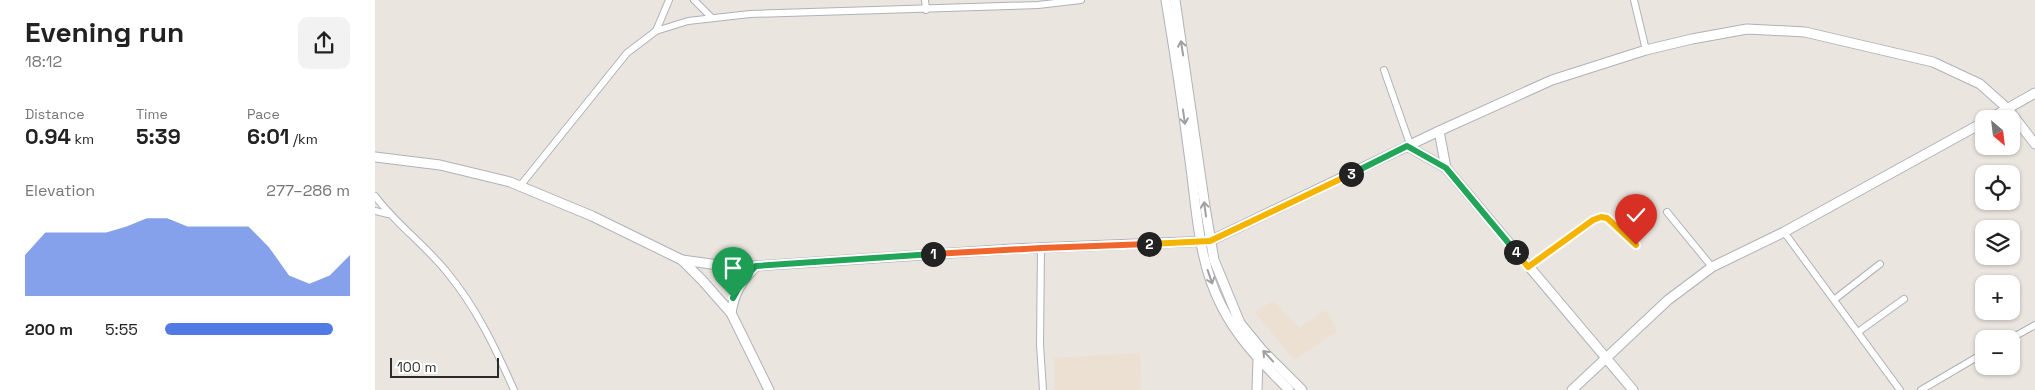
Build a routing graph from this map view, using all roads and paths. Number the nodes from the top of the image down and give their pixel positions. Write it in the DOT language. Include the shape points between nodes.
graph roads {
  1 [pos="669,0"];
  2 [pos="694,0"];
  3 [pos="925,0"];
  4 [pos="1081,0"];
  5 [pos="1165,0"];
  6 [pos="1175,0"];
  7 [pos="1634,0"];
  8 [pos="926,10"];
  9 [pos="711,17"];
  10 [pos="656,30"];
  11 [pos="1646,50"];
  12 [pos="1384,70"];
  13 [pos="2035,93"];
  14 [pos="2008,108"];
  15 [pos="2005,110"];
  16 [pos="1975,127"];
  17 [pos="1439,130"];
  18 [pos="2035,144"];
  19 [pos="1409,145"];
  20 [pos="375,158"];
  21 [pos="1446,168"];
  22 [pos="520,186"];
  23 [pos="375,196"];
  24 [pos="375,210"];
  25 [pos="1667,212"];
  26 [pos="389,215"];
  27 [pos="1784,232"];
  28 [pos="1210,241"];
  29 [pos="1200,242"];
  30 [pos="1636,245"];
  31 [pos="1041,248"];
  32 [pos="682,260"];
  33 [pos="1880,264"];
  34 [pos="756,266"];
  35 [pos="1528,267"];
  36 [pos="1712,267"];
  37 [pos="1904,298"];
  38 [pos="1835,299"];
  39 [pos="731,313"];
  40 [pos="2035,325"];
  41 [pos="1858,332"];
  42 [pos="2020,333"];
  43 [pos="1975,358"];
  44 [pos="1257,359"];
  45 [pos="1606,360"];
  46 [pos="514,390"];
  47 [pos="769,390"];
  48 [pos="1043,390"];
  49 [pos="1257,390"];
  50 [pos="1289,390"];
  51 [pos="1302,390"];
  52 [pos="1572,390"];
  53 [pos="1633,390"];
  54 [pos="1901,390"];
  55 [pos="1921,390"];
  1 -- 10 [label="street"];
  2 -- 9 [label="street"];
  3 -- 8 [label="street"];
  4 -- 8 [label="street"];
  5 -- 29 [label="street, one-way" via="1185,120"];
  28 -- 6 [label="street, one-way"];
  7 -- 11 [label="street"];
  8 -- 9 [label="street"];
  9 -- 10 [label="street"];
  10 -- 22 [label="street" via="627,53"];
  11 -- 14 [label="street" via="1747,29 1805,32 1933,62 1980,84"];
  11 -- 17 [label="street" via="1552,80"];
  12 -- 19 [label="street"];
  13 -- 14 [label="street"];
  14 -- 15 [label="street"];
  14 -- 18 [label="street"];
  16 -- 27 [label="street"];
  17 -- 19 [label="street"];
  17 -- 21 [label="street"];
  19 -- 21 [label="street"];
  19 -- 28 [label="street"];
  20 -- 22 [label="street" via="440,165"];
  21 -- 35 [label="street"];
  22 -- 32 [label="street"];
  23 -- 26 [label="street"];
  24 -- 26 [label="street"];
  25 -- 36 [label="street"];
  26 -- 46 [label="street" via="445,269 461,290 490,335"];
  27 -- 36 [label="street"];
  27 -- 38 [label="street"];
  28 -- 29 [label="street"];
  51 -- 28 [label="street, one-way" via="1240,323"];
  29 -- 31 [label="street"];
  29 -- 44 [label="street, one-way" via="1209,278 1221,304"];
  30 -- 35 [label="street" via="1607,218 1601,217"];
  31 -- 34 [label="street"];
  31 -- 48 [label="street"];
  32 -- 34 [label="street"];
  32 -- 39 [label="street"];
  33 -- 38 [label="street"];
  34 -- 39 [label="street" via="743,279 733,298"];
  35 -- 45 [label="street"];
  36 -- 45 [label="street" via="1668,300"];
  37 -- 41 [label="street"];
  38 -- 41 [label="street"];
  39 -- 47 [label="street"];
  40 -- 42 [label="street"];
  41 -- 54 [label="street"];
  43 -- 55 [label="street"];
  44 -- 49 [label="street"];
  44 -- 50 [label="street"];
  45 -- 52 [label="street"];
  45 -- 53 [label="street"];
}
